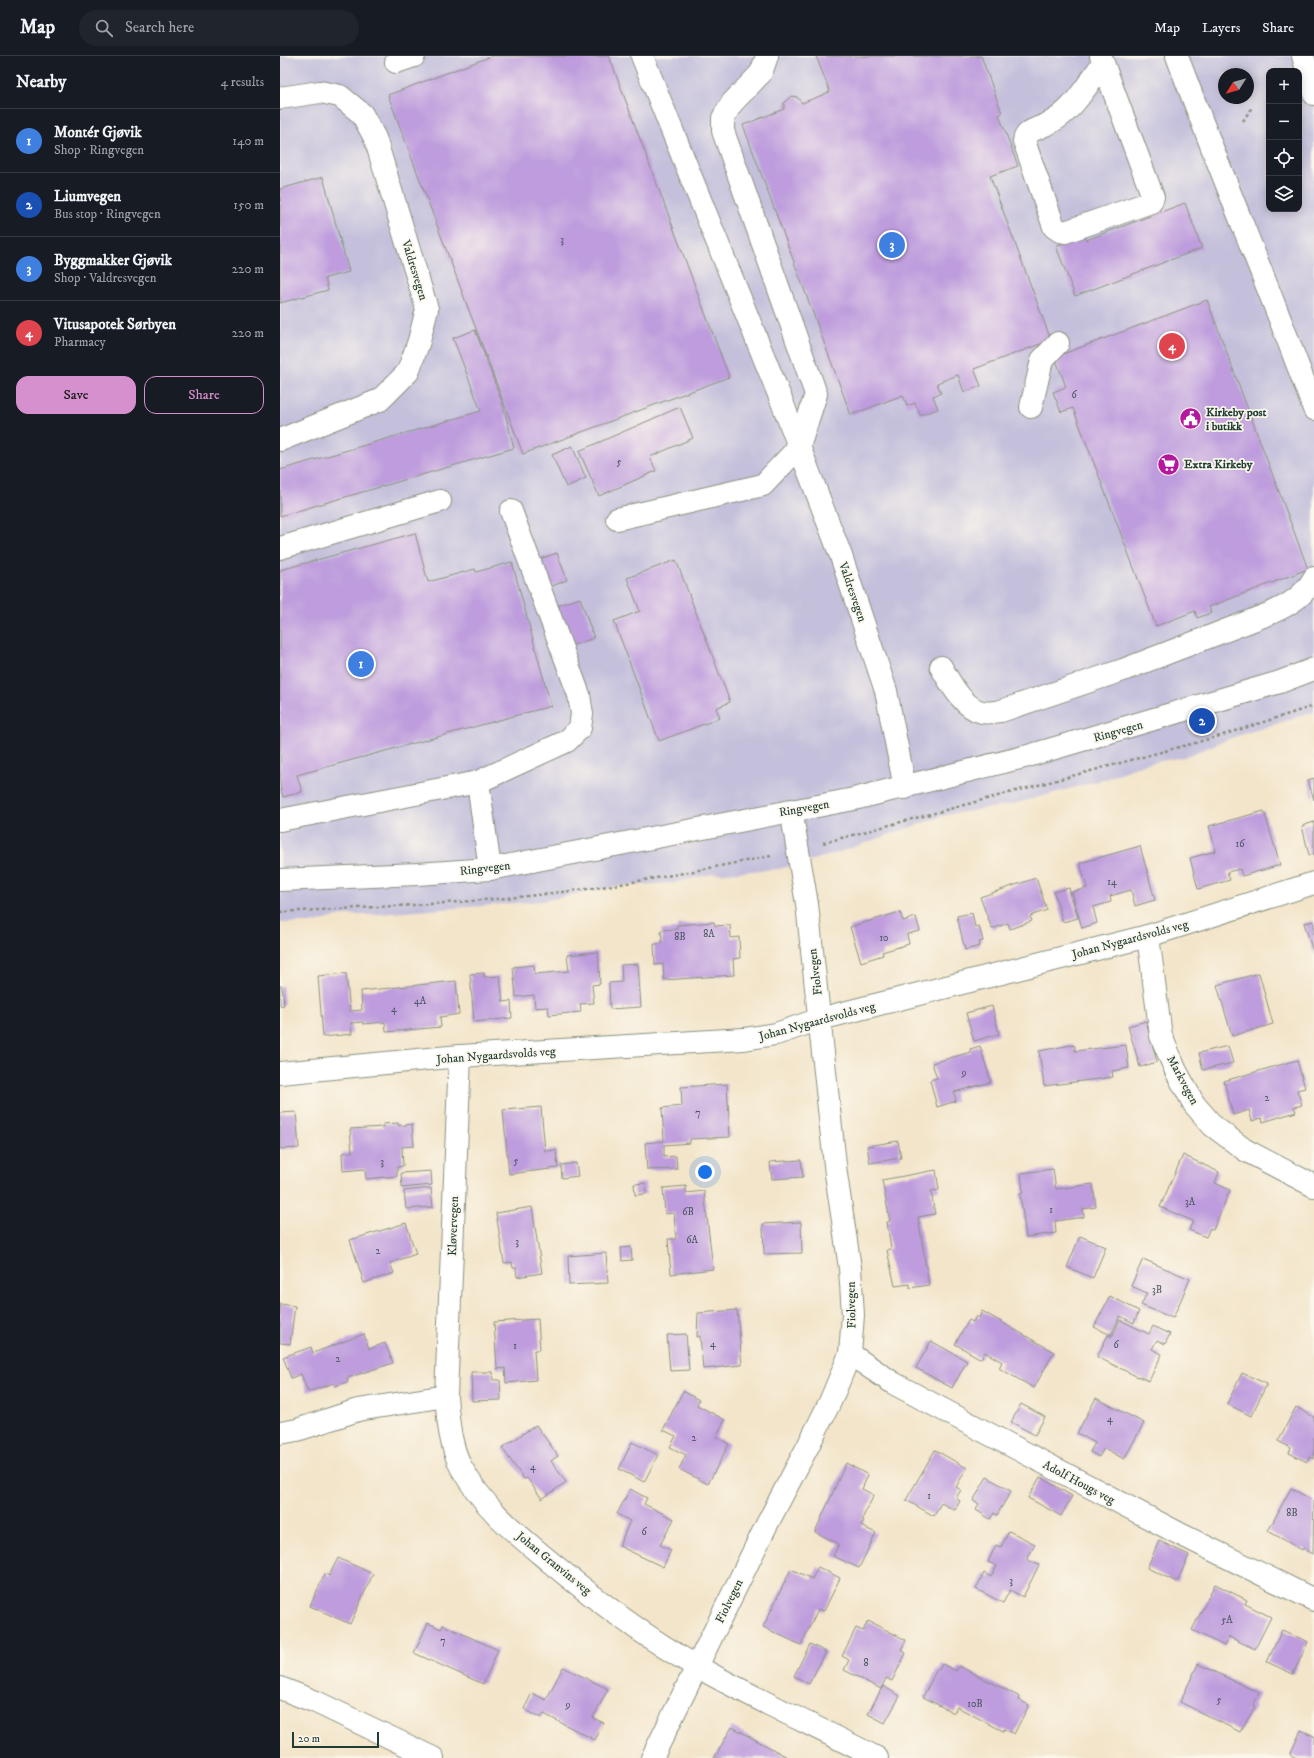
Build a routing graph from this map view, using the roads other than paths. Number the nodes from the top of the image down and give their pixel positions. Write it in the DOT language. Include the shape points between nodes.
graph roads {
  1 [pos="642,56"];
  2 [pos="767,56"];
  3 [pos="1177,56"];
  4 [pos="1303,56"];
  5 [pos="1102,60"];
  6 [pos="1314,94"];
  7 [pos="280,98"];
  8 [pos="1058,343"];
  9 [pos="1031,406"];
  10 [pos="1314,409"];
  11 [pos="280,440"];
  12 [pos="799,447"];
  13 [pos="440,501"];
  14 [pos="511,511"];
  15 [pos="617,519"];
  16 [pos="280,548"];
  17 [pos="1314,578"];
  18 [pos="941,667"];
  19 [pos="1314,669"];
  20 [pos="478,782"];
  21 [pos="905,788"];
  22 [pos="791,810"];
  23 [pos="280,820"];
  24 [pos="490,869"];
  25 [pos="280,880"];
  26 [pos="1314,883"];
  27 [pos="1148,936"];
  28 [pos="820,1019"];
  29 [pos="460,1056"];
  30 [pos="280,1073"];
  31 [pos="1314,1186"];
  32 [pos="850,1354"];
  33 [pos="446,1396"];
  34 [pos="280,1433"];
  35 [pos="1314,1600"];
  36 [pos="696,1666"];
  37 [pos="280,1688"];
  38 [pos="433,1758"];
  39 [pos="652,1758"];
  40 [pos="877,1758"];
  1 -- 12 [label="street, Valdresvegen"];
  2 -- 12 [label="street" via="761,73 732,104 723,118 723,131 816,394"];
  3 -- 10 [label="street" via="1201,122 1282,320"];
  4 -- 6 [label="street"];
  5 -- 5 [label="street" via="1154,197 1151,202 1060,232 1054,227 1024,141 1030,132 1064,114"];
  7 -- 11 [label="street, Valdresvegen" via="320,92 340,96 362,114 375,138 427,309 420,341 408,372 380,400"];
  8 -- 9 [label="street" via="1042,360"];
  12 -- 15 [label="street" via="763,485"];
  12 -- 21 [label="street, Valdresvegen" via="841,556 886,691"];
  13 -- 16 [label="street"];
  14 -- 20 [label="street" via="579,695 582,714 580,728 568,741"];
  17 -- 18 [label="street" via="1291,604 1271,613 1123,670 1001,712 981,712 969,704"];
  19 -- 21 [label="street, Ringvegen" via="1153,721"];
  20 -- 23 [label="street"];
  20 -- 24 [label="street"];
  21 -- 22 [label="street, Ringvegen"];
  22 -- 24 [label="street, Ringvegen"];
  22 -- 28 [label="street, Fiolvegen" via="807,904"];
  24 -- 25 [label="street, Ringvegen"];
  26 -- 27 [label="street, Johan Nygaardsvolds veg"];
  27 -- 28 [label="street, Johan Nygaardsvolds veg"];
  27 -- 31 [label="street, Markvegen" via="1161,1036 1194,1104 1213,1126 1245,1150"];
  28 -- 29 [label="street, Johan Nygaardsvolds veg" via="776,1034 744,1039"];
  28 -- 32 [label="street, Fiolvegen" via="836,1174 850,1268 853,1315"];
  29 -- 30 [label="street, Johan Nygaardsvolds veg"];
  29 -- 33 [label="street, Kløvervegen"];
  32 -- 35 [label="street, Adolf Hougs veg" via="893,1383 970,1424 1178,1533"];
  32 -- 36 [label="street, Fiolvegen" via="830,1402"];
  33 -- 34 [label="street" via="358,1410"];
  33 -- 36 [label="street, Johan Granvins veg" via="448,1428 460,1465 480,1497 501,1521 562,1572 642,1632"];
  36 -- 39 [label="street, Fiolvegen"];
  36 -- 40 [label="street, Johan Granvins veg"];
  37 -- 38 [label="street" via="316,1702"];
}
